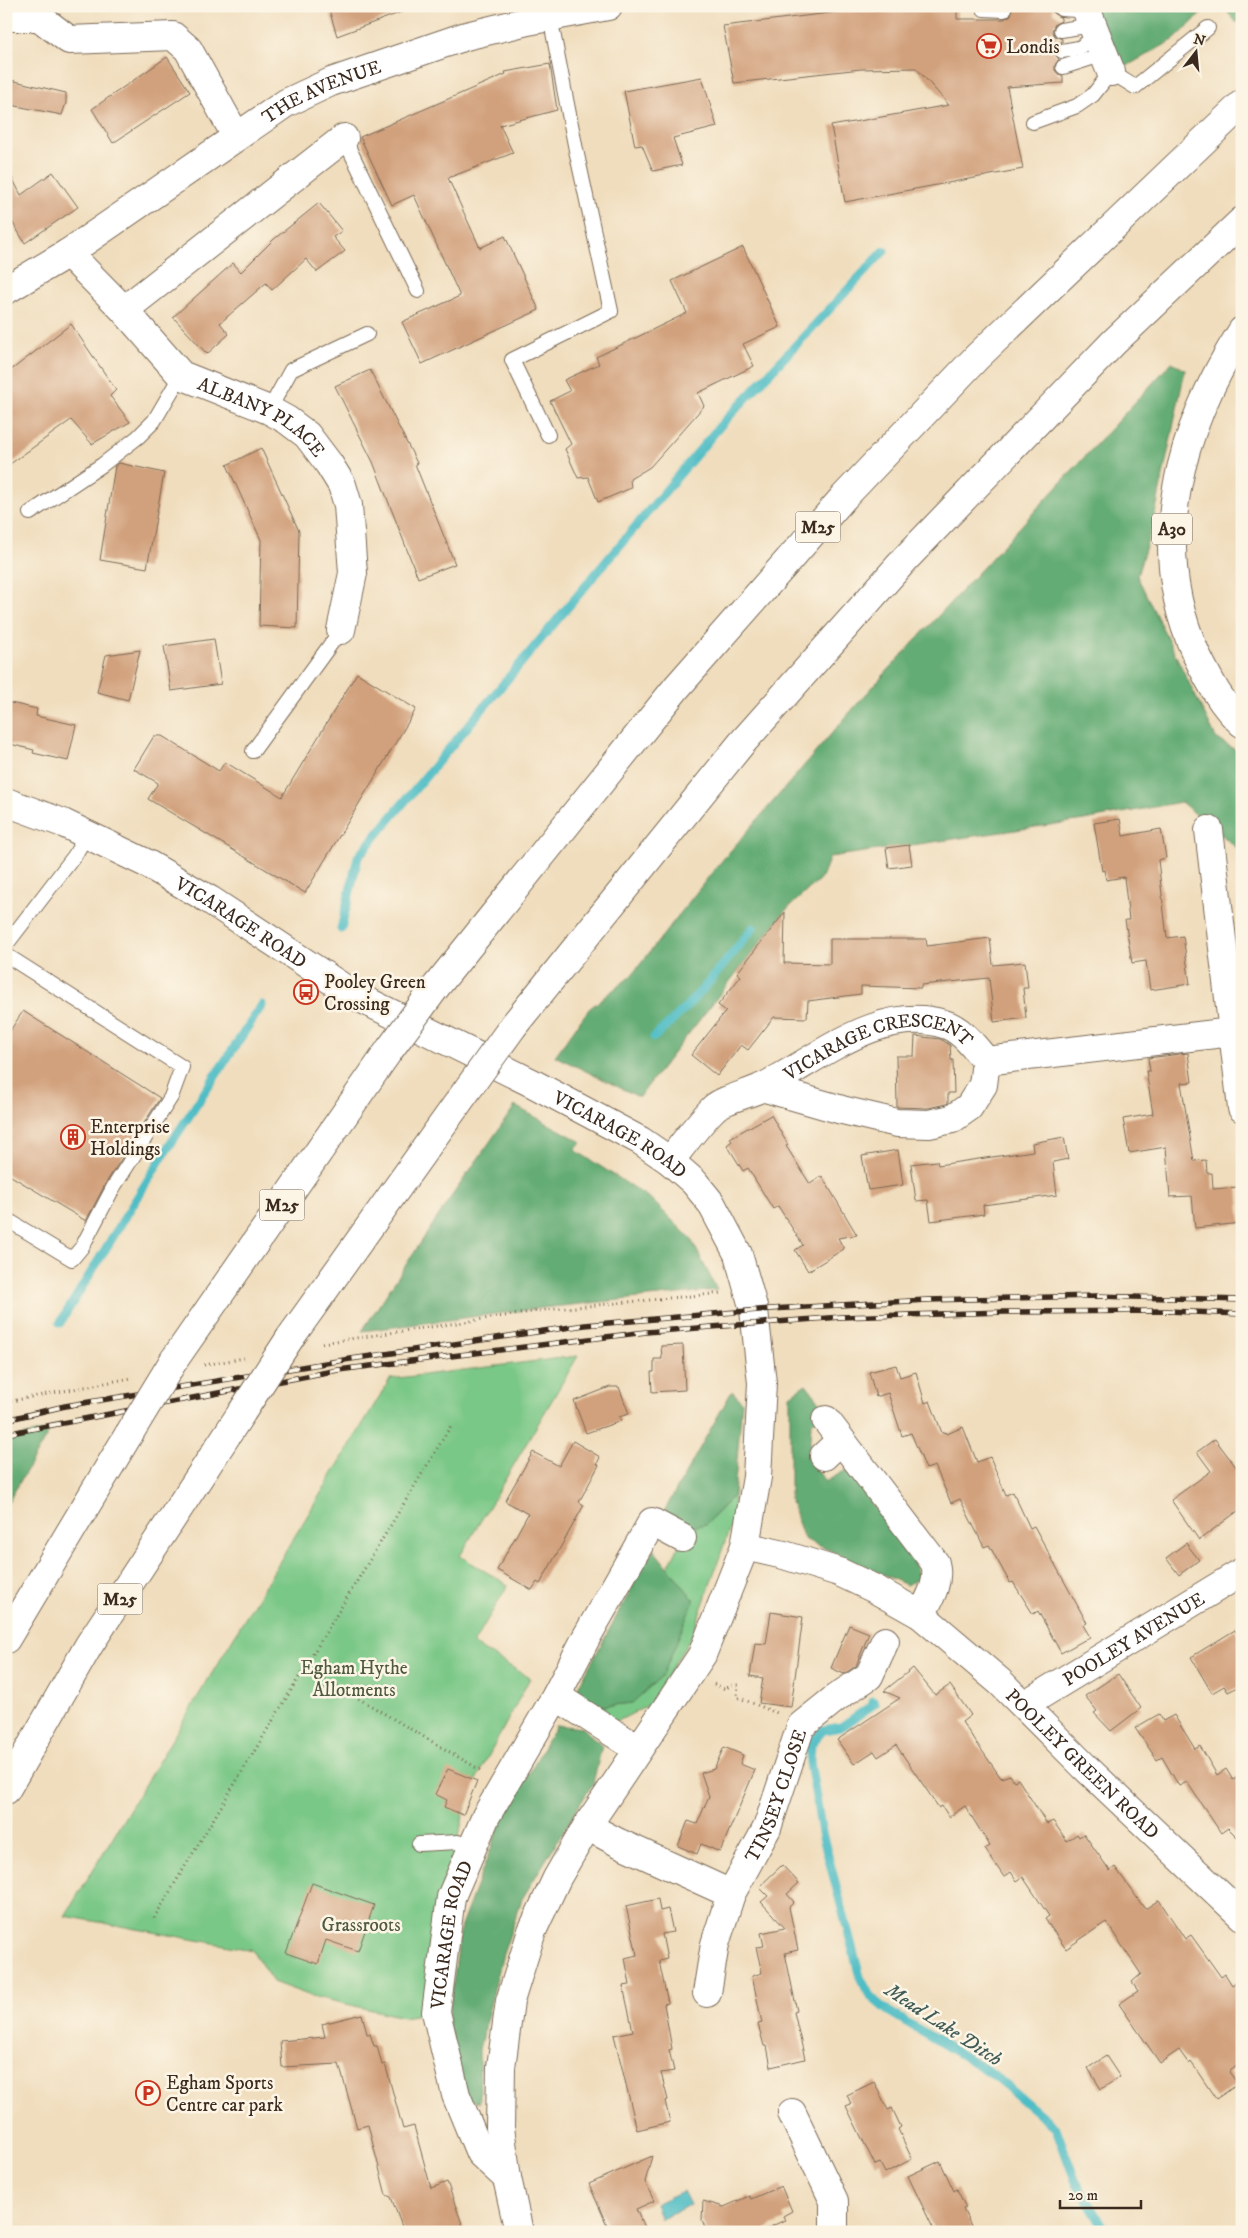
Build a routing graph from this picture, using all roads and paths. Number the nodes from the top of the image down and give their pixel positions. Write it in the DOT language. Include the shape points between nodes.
graph roads {
  1 [pos="608,6"];
  2 [pos="984,9"];
  3 [pos="1004,10"];
  4 [pos="559,13"];
  5 [pos="6,16"];
  6 [pos="1208,28"];
  7 [pos="1061,30"];
  8 [pos="1091,30"];
  9 [pos="1062,51"];
  10 [pos="1063,67"];
  11 [pos="1242,104"];
  12 [pos="1033,122"];
  13 [pos="236,136"];
  14 [pos="344,138"];
  15 [pos="1242,221"];
  16 [pos="68,253"];
  17 [pos="6,290"];
  18 [pos="418,291"];
  19 [pos="124,310"];
  20 [pos="1242,331"];
  21 [pos="366,334"];
  22 [pos="181,374"];
  23 [pos="269,410"];
  24 [pos="548,435"];
  25 [pos="30,513"];
  26 [pos="342,630"];
  27 [pos="1242,723"];
  28 [pos="253,751"];
  29 [pos="6,802"];
  30 [pos="1209,830"];
  31 [pos="87,834"];
  32 [pos="6,945"];
  33 [pos="6,955"];
  34 [pos="1232,1032"];
  35 [pos="986,1061"];
  36 [pos="762,1087"];
  37 [pos="1242,1108"];
  38 [pos="670,1161"];
  39 [pos="6,1220"];
  40 [pos="729,1292"];
  41 [pos="320,1344"];
  42 [pos="251,1356"];
  43 [pos="202,1365"];
  44 [pos="134,1378"];
  45 [pos="6,1402"];
  46 [pos="452,1424"];
  47 [pos="830,1439"];
  48 [pos="682,1538"];
  49 [pos="745,1546"];
  50 [pos="1242,1572"];
  51 [pos="921,1615"];
  52 [pos="6,1639"];
  53 [pos="885,1641"];
  54 [pos="305,1667"];
  55 [pos="707,1681"];
  56 [pos="556,1696"];
  57 [pos="1024,1705"];
  58 [pos="801,1726"];
  59 [pos="638,1749"];
  60 [pos="504,1784"];
  61 [pos="6,1790"];
  62 [pos="587,1826"];
  63 [pos="419,1844"];
  64 [pos="472,1847"];
  65 [pos="731,1894"];
  66 [pos="1242,1916"];
  67 [pos="154,1918"];
  68 [pos="707,1993"];
  69 [pos="792,2113"];
  70 [pos="507,2178"];
  71 [pos="519,2232"];
  72 [pos="834,2232"];
  1 -- 4 [label="main road, THE AVENUE"];
  2 -- 3 [label="lane"];
  4 -- 13 [label="main road, THE AVENUE" via="466,36 331,82 286,103"];
  4 -- 24 [label="lane" via="576,150 611,311 512,360"];
  5 -- 13 [label="main road" via="39,17 70,40 173,36 188,49"];
  6 -- 8 [label="lane" via="1135,87"];
  7 -- 8 [label="lane"];
  8 -- 9 [label="lane" via="1079,48"];
  8 -- 10 [label="lane"];
  8 -- 12 [label="lane" via="1093,95 1076,106"];
  11 -- 52 [label="main road, M25, bridge" via="977,357 844,497 677,687 435,988 390,1050 174,1360"];
  13 -- 16 [label="main road, THE AVENUE"];
  14 -- 18 [label="lane"];
  14 -- 19 [label="main road"];
  15 -- 61 [label="main road, M25, bridge" via="1114,342 907,557 741,744 514,1025 290,1338 89,1645"];
  16 -- 17 [label="main road, THE AVENUE"];
  16 -- 19 [label="main road, ALBANY PLACE"];
  19 -- 22 [label="main road, ALBANY PLACE"];
  20 -- 27 [label="main road, A30" via="1214,376 1187,445 1176,490 1172,530 1176,594 1187,632 1218,694"];
  21 -- 23 [label="lane" via="291,370"];
  22 -- 23 [label="main road, ALBANY PLACE"];
  22 -- 25 [label="lane" via="154,421 138,437"];
  23 -- 26 [label="main road, ALBANY PLACE" via="307,435 342,485 348,505 353,573"];
  26 -- 28 [label="lane"];
  29 -- 31 [label="main road, VICARAGE ROAD"];
  30 -- 34 [label="main road"];
  31 -- 32 [label="lane" via="75,855"];
  31 -- 38 [label="main road, VICARAGE ROAD" via="210,900 354,995 549,1091 641,1141"];
  33 -- 39 [label="lane" via="182,1067 171,1096 72,1259"];
  34 -- 35 [label="main road, VICARAGE CRESCENT"];
  34 -- 37 [label="main road"];
  35 -- 36 [label="main road, VICARAGE CRESCENT" via="968,1039 945,1024 911,1019 871,1028"];
  35 -- 36 [label="main road, VICARAGE CRESCENT" via="984,1085 969,1107 952,1119 929,1124 897,1123"];
  36 -- 38 [label="main road, VICARAGE CRESCENT" via="715,1107"];
  38 -- 49 [label="main road, VICARAGE ROAD" via="694,1182 727,1231 738,1254 754,1310 762,1383 760,1442"];
  40 -- 41 [label="path" via="545,1310"];
  42 -- 43 [label="path"];
  44 -- 45 [label="path"];
  46 -- 54 [label="path"];
  47 -- 51 [label="main road" via="935,1563 938,1572 936,1583"];
  48 -- 56 [label="main road, VICARAGE ROAD" via="652,1522"];
  49 -- 51 [label="main road, POOLEY GREEN ROAD" via="839,1572"];
  49 -- 59 [label="main road, VICARAGE ROAD" via="702,1655"];
  50 -- 57 [label="main road, POOLEY AVENUE"];
  51 -- 57 [label="main road, POOLEY GREEN ROAD"];
  53 -- 58 [label="main road, TINSEY CLOSE" via="869,1676"];
  54 -- 60 [label="path"];
  54 -- 67 [label="path"];
  55 -- 58 [label="path" via="725,1689 738,1685 737,1697"];
  56 -- 59 [label="main road"];
  56 -- 60 [label="main road, VICARAGE ROAD"];
  57 -- 66 [label="main road, POOLEY GREEN ROAD"];
  58 -- 65 [label="main road, TINSEY CLOSE" via="767,1828"];
  59 -- 62 [label="main road, VICARAGE ROAD"];
  60 -- 64 [label="main road, VICARAGE ROAD"];
  62 -- 65 [label="main road"];
  62 -- 70 [label="main road, VICARAGE ROAD" via="532,1931 510,2001 501,2067 500,2128"];
  63 -- 64 [label="lane" via="458,1842"];
  64 -- 70 [label="main road, VICARAGE ROAD" via="451,1897 435,1992 436,2012 456,2095 480,2153"];
  65 -- 68 [label="main road, TINSEY CLOSE" via="715,1944"];
  69 -- 72 [label="main road" via="834,2201"];
  70 -- 71 [label="main road, VICARAGE ROAD"];
}
